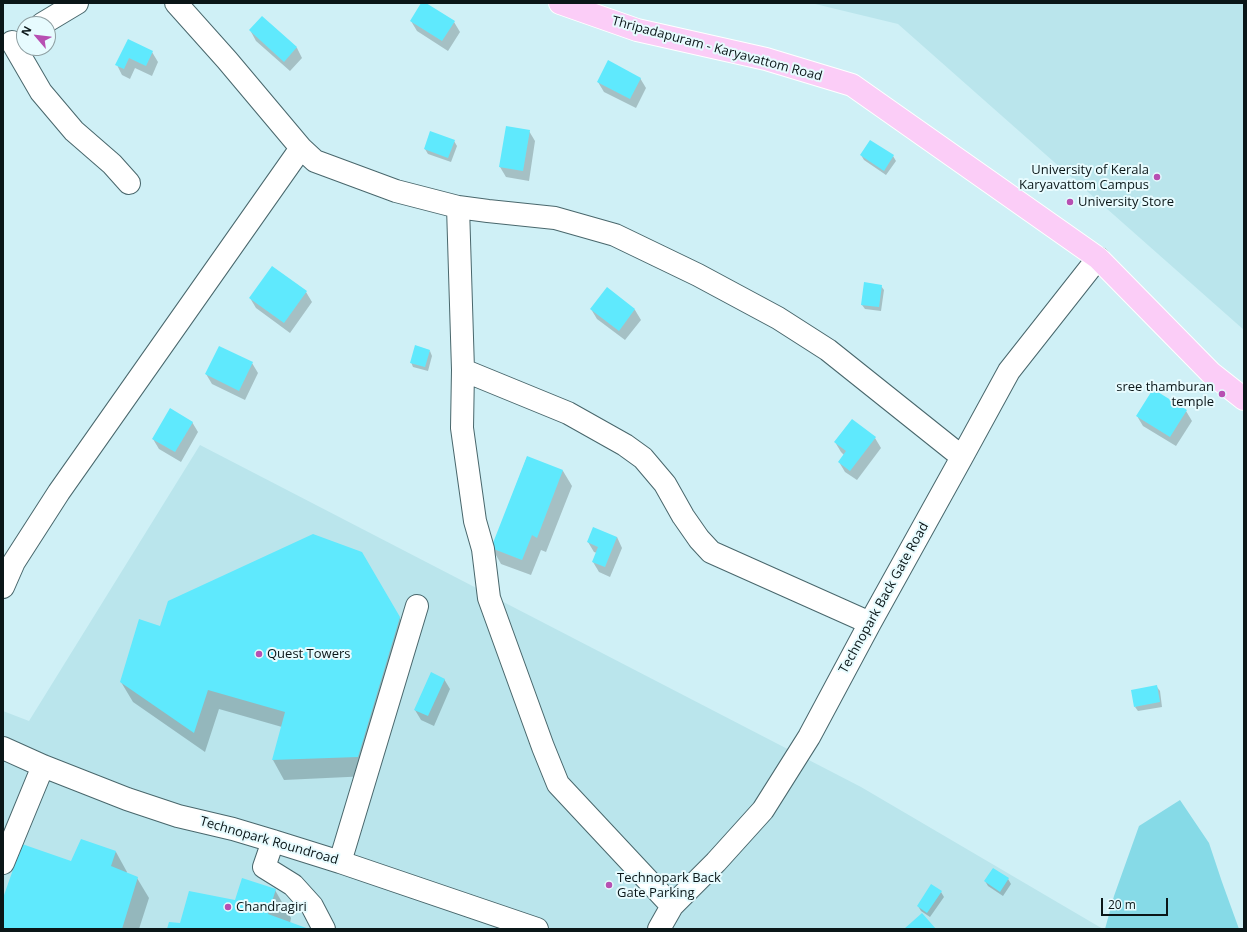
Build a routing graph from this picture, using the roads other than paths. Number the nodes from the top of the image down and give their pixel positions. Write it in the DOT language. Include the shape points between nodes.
graph roads {
  1 [pos="77,3"];
  2 [pos="176,3"];
  3 [pos="560,3"];
  4 [pos="55,16"];
  5 [pos="13,41"];
  6 [pos="301,148"];
  7 [pos="129,183"];
  8 [pos="458,207"];
  9 [pos="1098,258"];
  10 [pos="463,370"];
  11 [pos="1244,399"];
  12 [pos="962,457"];
  13 [pos="3,587"];
  14 [pos="417,606"];
  15 [pos="870,623"];
  16 [pos="3,748"];
  17 [pos="43,766"];
  18 [pos="273,841"];
  19 [pos="340,862"];
  20 [pos="3,863"];
  21 [pos="672,906"];
  22 [pos="324,929"];
  23 [pos="537,929"];
  24 [pos="659,929"];
  1 -- 4 [label="street"];
  2 -- 6 [label="street"];
  3 -- 9 [label="main road, Thripadapuram - Karyavattom Road" via="637,30 766,59 852,85"];
  5 -- 7 [label="street" via="41,92 74,131 112,164"];
  6 -- 8 [label="street" via="315,161 396,191"];
  6 -- 13 [label="street" via="59,492 14,562"];
  8 -- 10 [label="street"];
  8 -- 12 [label="street" via="554,218 615,235 698,275 778,318 828,350"];
  9 -- 11 [label="main road, Thripadapuram - Karyavattom Road" via="1211,373"];
  9 -- 12 [label="street, Technopark Back Gate Road" via="1009,371"];
  10 -- 15 [label="street" via="568,413 643,458 666,484 683,516 711,552"];
  10 -- 21 [label="street" via="462,428 489,598 543,748 558,784"];
  12 -- 15 [label="street, Technopark Back Gate Road"];
  14 -- 19 [label="street"];
  15 -- 21 [label="street, Technopark Back Gate Road" via="809,737 762,810 716,862"];
  16 -- 17 [label="street, Technopark Roundroad"];
  17 -- 18 [label="street, Technopark Roundroad" via="178,816"];
  17 -- 20 [label="street"];
  18 -- 19 [label="street, Technopark Roundroad"];
  18 -- 22 [label="street" via="264,867 292,885 312,906"];
  19 -- 23 [label="street, Technopark Roundroad"];
  21 -- 24 [label="street, Technopark Back Gate Road"];
}
